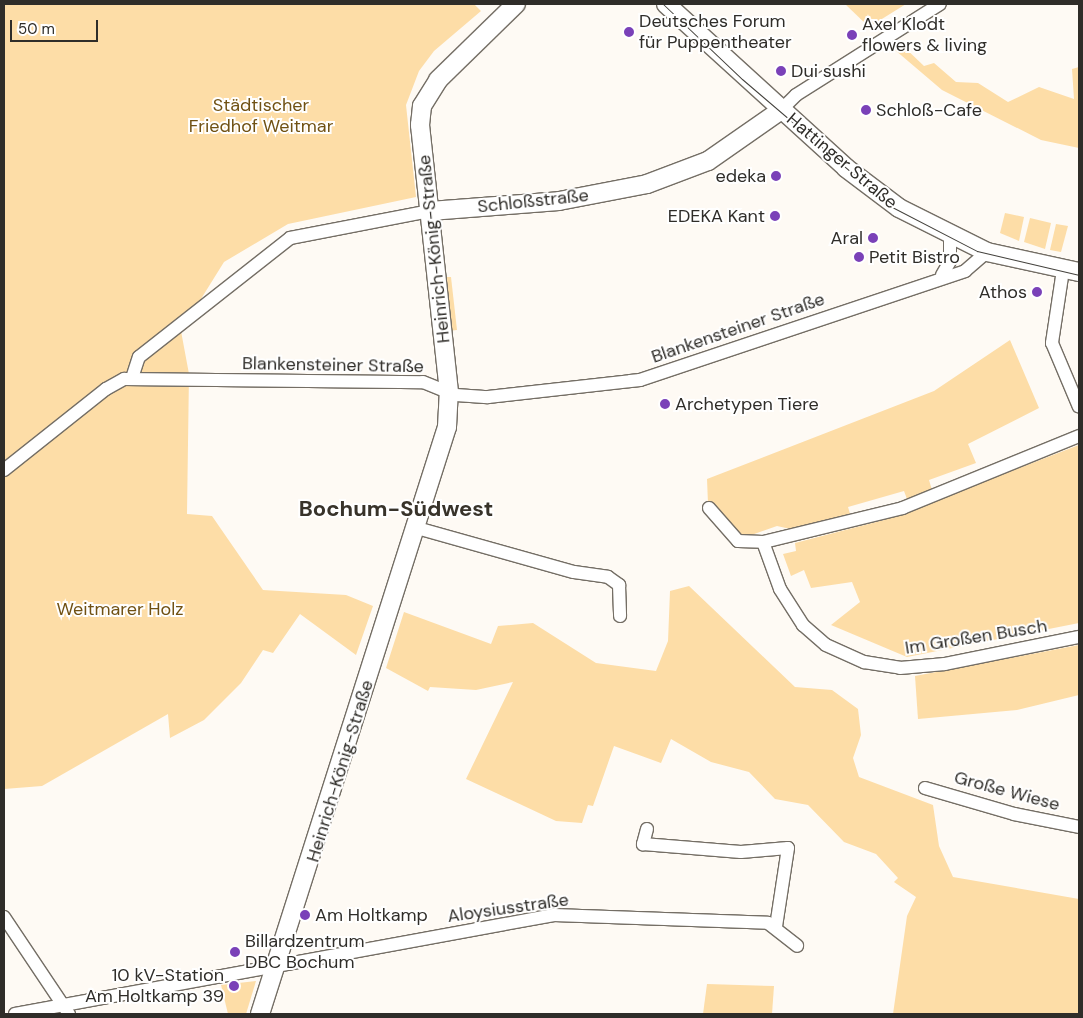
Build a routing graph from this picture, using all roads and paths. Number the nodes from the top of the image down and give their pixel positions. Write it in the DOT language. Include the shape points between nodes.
graph roads {
  1 [pos="516,4"];
  2 [pos="666,4"];
  3 [pos="940,4"];
  4 [pos="781,110"];
  5 [pos="430,211"];
  6 [pos="950,237"];
  7 [pos="987,252"];
  8 [pos="1071,271"];
  9 [pos="942,275"];
  10 [pos="132,378"];
  11 [pos="449,392"];
  12 [pos="1079,407"];
  13 [pos="1079,436"];
  14 [pos="4,470"];
  15 [pos="709,508"];
  16 [pos="417,528"];
  17 [pos="763,542"];
  18 [pos="620,616"];
  19 [pos="1079,637"];
  20 [pos="925,788"];
  21 [pos="1079,827"];
  22 [pos="647,829"];
  23 [pos="4,917"];
  24 [pos="776,926"];
  25 [pos="797,946"];
  26 [pos="277,963"];
  27 [pos="66,1009"];
  28 [pos="15,1014"];
  29 [pos="260,1014"];
  1 -- 5 [label="main road, Heinrich-König-Straße" via="424,99 420,125"];
  2 -- 4 [label="main road, Hattinger Straße"];
  3 -- 4 [label="street, Schloßstraße" via="796,95"];
  4 -- 5 [label="main road, Schloßstraße" via="708,161 647,184 559,201"];
  4 -- 6 [label="main road, Hattinger Straße" via="883,198"];
  5 -- 10 [label="street, Schloßstraße" via="320,229 290,238 258,259 139,357"];
  5 -- 11 [label="main road, Heinrich-König-Straße"];
  6 -- 7 [label="main road, Hattinger Straße"];
  6 -- 9 [label="street" via="950,261"];
  7 -- 8 [label="main road, Hattinger Straße"];
  7 -- 9 [label="street, Blankensteiner Straße" via="964,271"];
  8 -- 12 [label="street" via="1052,343"];
  9 -- 11 [label="street, Blankensteiner Straße" via="651,378 503,396"];
  10 -- 11 [label="street, Blankensteiner Straße" via="423,382"];
  10 -- 14 [label="street, Blankensteiner Straße" via="106,388"];
  11 -- 16 [label="main road, Heinrich-König-Straße" via="447,427"];
  13 -- 17 [label="street" via="903,508"];
  15 -- 17 [label="street" via="738,541"];
  16 -- 18 [label="street" via="574,572 608,577 618,586"];
  16 -- 26 [label="main road, Heinrich-König-Straße"];
  17 -- 19 [label="street, Im Großen Busch" via="780,589 803,625 832,648 864,662 900,668 938,664"];
  20 -- 21 [label="street, Große Wiese" via="1014,814"];
  22 -- 24 [label="street" via="642,844 741,852 788,848"];
  23 -- 27 [label="street"];
  24 -- 25 [label="street"];
  24 -- 26 [label="street, Aloysiusstraße" via="564,915"];
  26 -- 27 [label="street"];
  26 -- 29 [label="main road, Heinrich-König-Straße"];
  27 -- 28 [label="street"];
}
